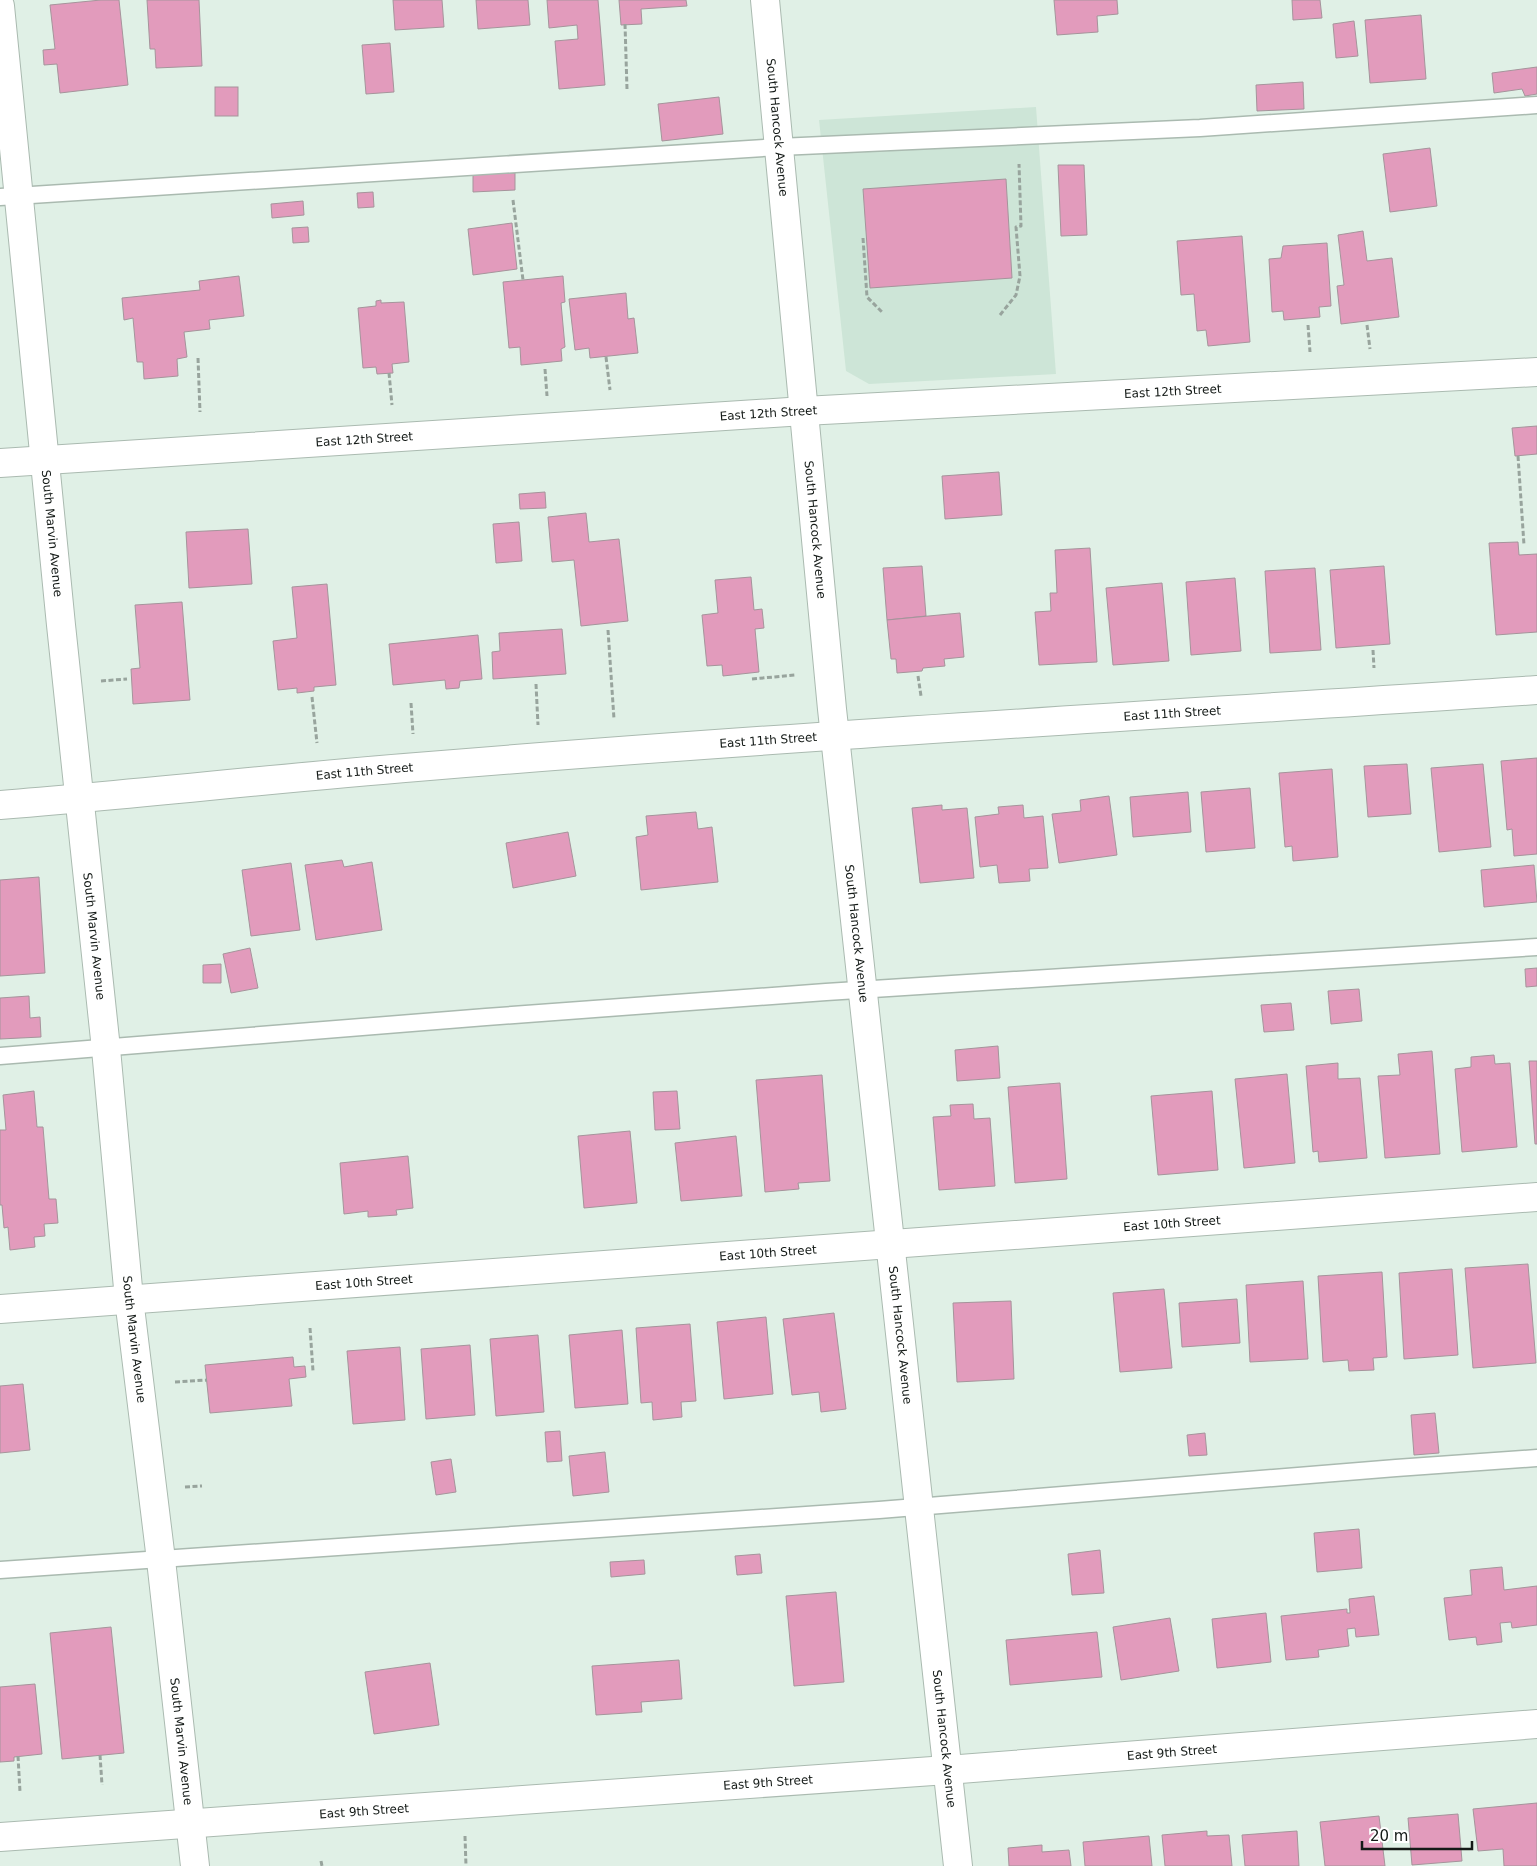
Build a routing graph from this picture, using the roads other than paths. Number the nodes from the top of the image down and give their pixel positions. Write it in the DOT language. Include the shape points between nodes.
graph roads {
  1 [pos="765,0"];
  2 [pos="0,6"];
  3 [pos="1537,105"];
  4 [pos="779,147"];
  5 [pos="10,197"];
  6 [pos="1537,372"];
  7 [pos="804,410"];
  8 [pos="46,460"];
  9 [pos="0,463"];
  10 [pos="1537,690"];
  11 [pos="835,736"];
  12 [pos="79,799"];
  13 [pos="0,805"];
  14 [pos="1537,947"];
  15 [pos="862,989"];
  16 [pos="106,1049"];
  17 [pos="0,1056"];
  18 [pos="1537,1198"];
  19 [pos="890,1244"];
  20 [pos="129,1299"];
  21 [pos="0,1309"];
  22 [pos="1537,1458"];
  23 [pos="918,1507"];
  24 [pos="161,1560"];
  25 [pos="0,1570"];
  26 [pos="1537,1724"];
  27 [pos="948,1770"];
  28 [pos="190,1823"];
  29 [pos="0,1837"];
  30 [pos="195,1866"];
  31 [pos="958,1866"];
  1 -- 4 [label="street, South Hancock Avenue"];
  2 -- 5 [label="street, South Marvin Avenue"];
  3 -- 4 [label="lane" via="1200,128"];
  4 -- 5 [label="lane"];
  4 -- 7 [label="street, South Hancock Avenue"];
  5 -- 8 [label="street, South Marvin Avenue"];
  6 -- 7 [label="street, East 12th Street"];
  7 -- 8 [label="street, East 12th Street"];
  7 -- 11 [label="street, South Hancock Avenue"];
  8 -- 9 [label="street, East 12th Street"];
  8 -- 12 [label="street, South Marvin Avenue"];
  10 -- 11 [label="street, East 11th Street"];
  11 -- 12 [label="street, East 11th Street" via="415,767"];
  11 -- 15 [label="street, South Hancock Avenue"];
  12 -- 13 [label="street, East 11th Street"];
  12 -- 16 [label="street, South Marvin Avenue"];
  14 -- 15 [label="lane"];
  15 -- 16 [label="lane"];
  15 -- 19 [label="street, South Hancock Avenue"];
  16 -- 17 [label="lane"];
  16 -- 20 [label="street, South Marvin Avenue"];
  18 -- 19 [label="street, East 10th Street"];
  19 -- 20 [label="street, East 10th Street"];
  19 -- 23 [label="street, South Hancock Avenue"];
  20 -- 21 [label="street, East 10th Street"];
  20 -- 24 [label="street, South Marvin Avenue"];
  22 -- 23 [label="lane"];
  23 -- 24 [label="lane"];
  23 -- 27 [label="street, South Hancock Avenue"];
  24 -- 25 [label="lane"];
  24 -- 28 [label="street, South Marvin Avenue"];
  26 -- 27 [label="street, East 9th Street"];
  27 -- 28 [label="street, East 9th Street"];
  27 -- 31 [label="street, South Hancock Avenue"];
  28 -- 29 [label="street, East 9th Street"];
  28 -- 30 [label="street, South Marvin Avenue"];
}
